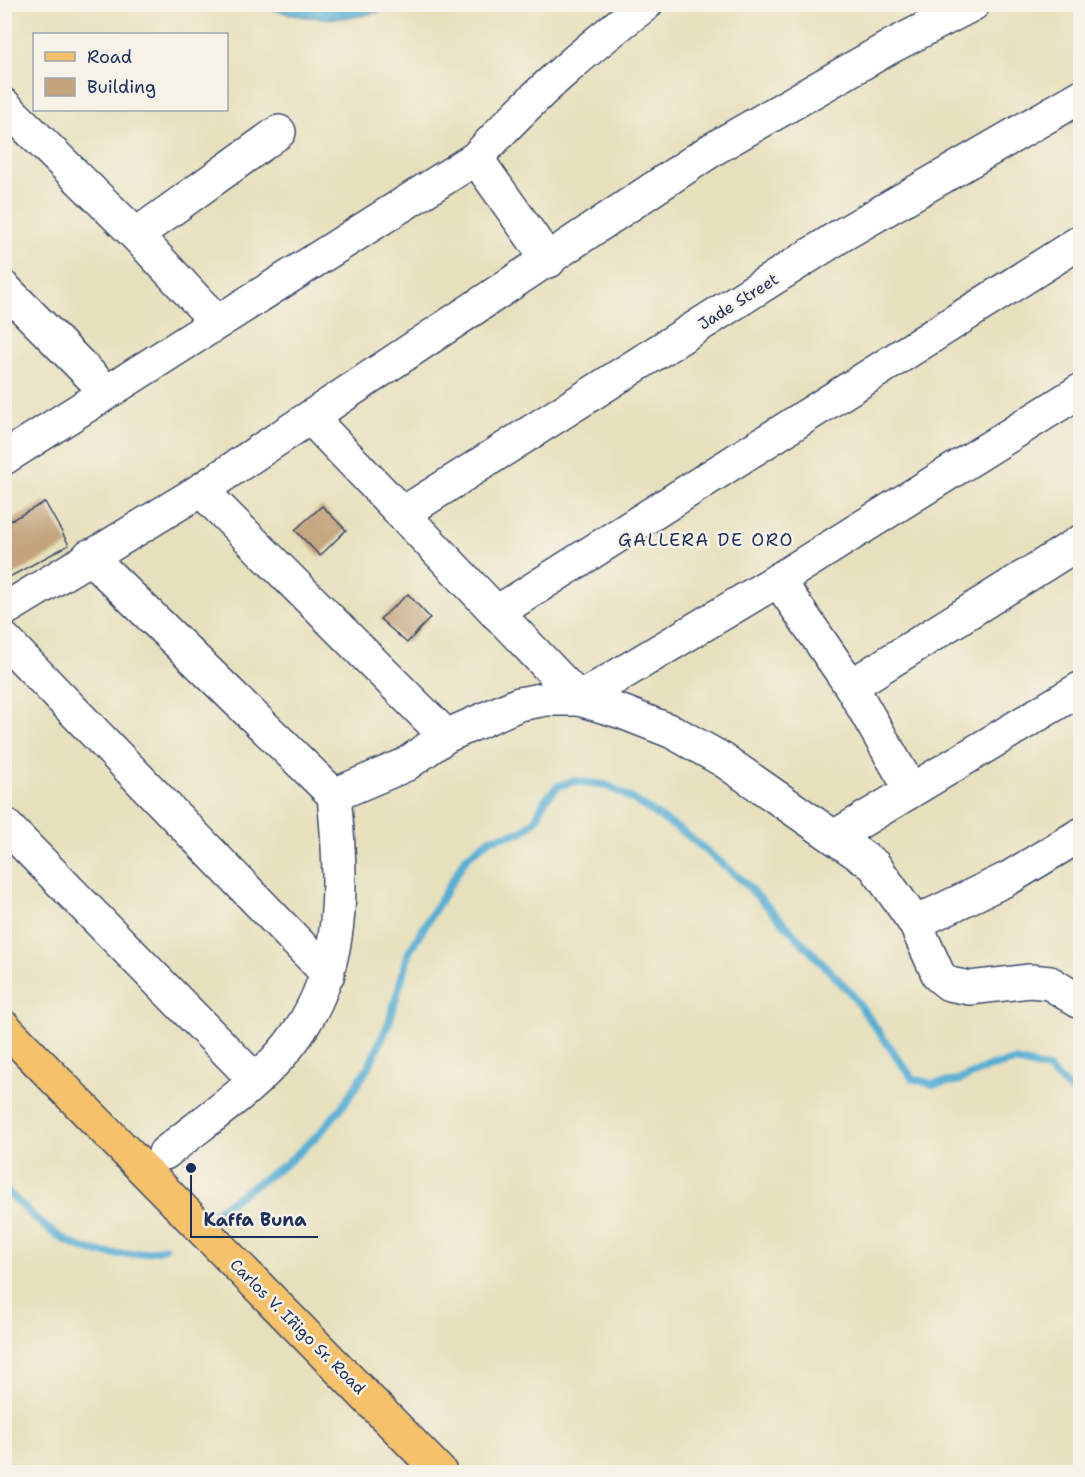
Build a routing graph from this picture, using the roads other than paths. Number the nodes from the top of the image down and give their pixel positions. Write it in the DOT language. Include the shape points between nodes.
graph roads {
  1 [pos="646,4"];
  2 [pos="973,4"];
  3 [pos="1080,97"];
  4 [pos="4,105"];
  5 [pos="279,132"];
  6 [pos="477,158"];
  7 [pos="136,235"];
  8 [pos="1080,242"];
  9 [pos="549,261"];
  10 [pos="4,288"];
  11 [pos="216,321"];
  12 [pos="107,392"];
  13 [pos="1080,392"];
  14 [pos="311,418"];
  15 [pos="4,458"];
  16 [pos="201,490"];
  17 [pos="402,514"];
  18 [pos="1080,542"];
  19 [pos="89,556"];
  20 [pos="778,580"];
  21 [pos="4,610"];
  22 [pos="496,613"];
  23 [pos="4,639"];
  24 [pos="851,686"];
  25 [pos="1080,689"];
  26 [pos="579,699"];
  27 [pos="446,736"];
  28 [pos="911,790"];
  29 [pos="334,795"];
  30 [pos="4,824"];
  31 [pos="836,836"];
  32 [pos="1080,836"];
  33 [pos="915,923"];
  34 [pos="328,974"];
  35 [pos="1080,1002"];
  36 [pos="4,1027"];
  37 [pos="255,1080"];
  38 [pos="165,1153"];
  39 [pos="440,1473"];
  1 -- 6 [label="street" via="535,95"];
  2 -- 9 [label="street" via="713,149"];
  3 -- 17 [label="street, Jade Street" via="840,236"];
  4 -- 7 [label="street"];
  5 -- 7 [label="street"];
  6 -- 9 [label="street"];
  6 -- 11 [label="street"];
  7 -- 11 [label="street"];
  8 -- 22 [label="street"];
  9 -- 14 [label="street"];
  10 -- 12 [label="street"];
  11 -- 12 [label="street"];
  12 -- 15 [label="street"];
  13 -- 20 [label="street"];
  14 -- 16 [label="street"];
  14 -- 17 [label="street"];
  16 -- 19 [label="street"];
  16 -- 27 [label="street"];
  17 -- 22 [label="street"];
  18 -- 24 [label="street"];
  19 -- 21 [label="street"];
  19 -- 29 [label="street"];
  20 -- 24 [label="street"];
  20 -- 26 [label="street"];
  22 -- 26 [label="street"];
  23 -- 34 [label="street"];
  24 -- 28 [label="street"];
  25 -- 28 [label="street"];
  26 -- 27 [label="street" via="519,704"];
  26 -- 31 [label="street" via="673,732 723,760"];
  27 -- 29 [label="street" via="405,765"];
  28 -- 31 [label="street"];
  29 -- 34 [label="street" via="341,882"];
  30 -- 37 [label="street"];
  31 -- 33 [label="street" via="874,865"];
  32 -- 33 [label="street" via="1009,878"];
  33 -- 35 [label="street" via="939,976 950,984 970,988 1030,981 1050,983"];
  34 -- 37 [label="street" via="289,1045"];
  36 -- 39 [label="main road, Carlos V. Iñigo Sr. Road"];
  37 -- 38 [label="street"];
}
